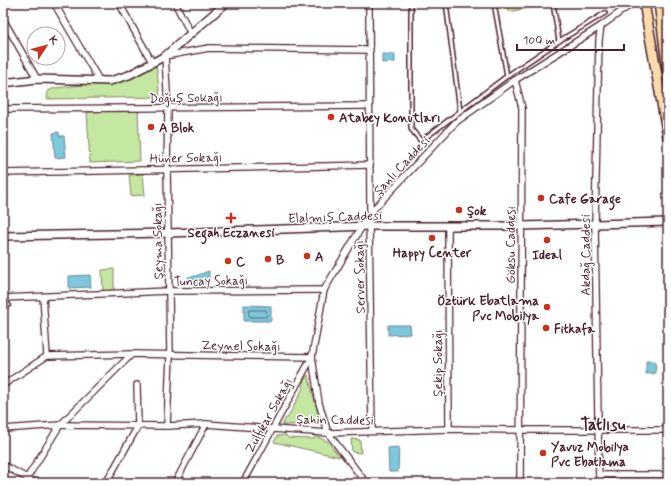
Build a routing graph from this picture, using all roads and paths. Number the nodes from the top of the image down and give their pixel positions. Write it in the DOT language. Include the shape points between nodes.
graph roads {
  1 [pos="54,3"];
  2 [pos="119,3"];
  3 [pos="175,3"];
  4 [pos="226,3"];
  5 [pos="369,3"];
  6 [pos="412,3"];
  7 [pos="446,3"];
  8 [pos="494,3"];
  9 [pos="553,3"];
  10 [pos="633,3"];
  11 [pos="644,3"];
  12 [pos="659,3"];
  13 [pos="605,13"];
  14 [pos="3,19"];
  15 [pos="601,26"];
  16 [pos="191,34"];
  17 [pos="559,41"];
  18 [pos="370,50"];
  19 [pos="165,56"];
  20 [pos="152,62"];
  21 [pos="668,70"];
  22 [pos="507,76"];
  23 [pos="37,79"];
  24 [pos="99,80"];
  25 [pos="514,80"];
  26 [pos="3,83"];
  27 [pos="369,106"];
  28 [pos="3,109"];
  29 [pos="168,109"];
  30 [pos="460,111"];
  31 [pos="668,137"];
  32 [pos="370,165"];
  33 [pos="167,168"];
  34 [pos="3,173"];
  35 [pos="370,213"];
  36 [pos="668,222"];
  37 [pos="595,224"];
  38 [pos="365,226"];
  39 [pos="448,226"];
  40 [pos="521,226"];
  41 [pos="168,234"];
  42 [pos="3,236"];
  43 [pos="324,290"];
  44 [pos="169,291"];
  45 [pos="43,297"];
  46 [pos="3,298"];
  47 [pos="9,305"];
  48 [pos="3,306"];
  49 [pos="132,354"];
  50 [pos="170,355"];
  51 [pos="47,356"];
  52 [pos="312,357"];
  53 [pos="3,385"];
  54 [pos="137,385"];
  55 [pos="206,424"];
  56 [pos="60,425"];
  57 [pos="138,426"];
  58 [pos="167,426"];
  59 [pos="272,428"];
  60 [pos="3,429"];
  61 [pos="449,429"];
  62 [pos="520,430"];
  63 [pos="598,430"];
  64 [pos="668,430"];
  65 [pos="372,431"];
  66 [pos="328,433"];
  67 [pos="3,465"];
  68 [pos="599,475"];
  69 [pos="668,475"];
  70 [pos="27,478"];
  71 [pos="36,483"];
  72 [pos="106,483"];
  73 [pos="175,483"];
  74 [pos="243,483"];
  75 [pos="366,483"];
  76 [pos="520,483"];
  77 [pos="599,483"];
  1 -- 24 [label="street"];
  2 -- 20 [label="street"];
  3 -- 16 [label="street"];
  4 -- 16 [label="street"];
  5 -- 18 [label="street"];
  6 -- 30 [label="lane" via="411,129 421,141"];
  7 -- 30 [label="lane"];
  8 -- 22 [label="lane"];
  9 -- 17 [label="lane"];
  10 -- 15 [label="street, Şanlı Caddesi"];
  11 -- 31 [label="main road"];
  12 -- 21 [label="main road"];
  13 -- 17 [label="lane"];
  14 -- 23 [label="street"];
  15 -- 25 [label="street, Şanlı Caddesi"];
  15 -- 37 [label="street, Akdağ Caddesi"];
  16 -- 19 [label="street"];
  17 -- 22 [label="lane"];
  18 -- 19 [label="street" via="209,48"];
  18 -- 27 [label="street"];
  19 -- 20 [label="street"];
  19 -- 29 [label="street, Şeyma Sokağı"];
  20 -- 24 [label="street" via="129,75 110,81"];
  22 -- 30 [label="lane"];
  23 -- 24 [label="street"];
  23 -- 26 [label="street"];
  25 -- 35 [label="street, Şanlı Caddesi" via="456,122"];
  25 -- 40 [label="street, Göksu Caddesi" via="522,108"];
  27 -- 29 [label="street, Doğuş Sokağı"];
  27 -- 32 [label="street"];
  28 -- 29 [label="street, Doğuş Sokağı"];
  29 -- 33 [label="street, Şeyma Sokağı"];
  32 -- 33 [label="street, Hüner Sokağı"];
  32 -- 35 [label="street"];
  33 -- 34 [label="street, Hüner Sokağı"];
  33 -- 41 [label="street, Şeyma Sokağı"];
  35 -- 38 [label="street, Şanlı Caddesi"];
  36 -- 37 [label="street, Elalmış Caddesi"];
  37 -- 40 [label="street, Elalmış Caddesi"];
  37 -- 63 [label="street, Akdağ Caddesi"];
  38 -- 39 [label="street, Elalmış Caddesi"];
  38 -- 41 [label="street, Elalmış Caddesi"];
  38 -- 43 [label="street, Şanlı Caddesi"];
  38 -- 65 [label="street, Server Sokağı"];
  39 -- 40 [label="street, Elalmış Caddesi"];
  39 -- 61 [label="street, Şekip Sokağı"];
  40 -- 62 [label="street, Göksu Caddesi"];
  41 -- 42 [label="street, Elalmış Caddesi"];
  41 -- 44 [label="street, Şeyma Sokağı"];
  43 -- 44 [label="street, Tuncay Sokağı"];
  43 -- 52 [label="street, Şanlı Caddesi"];
  44 -- 45 [label="street, Tuncay Sokağı"];
  44 -- 50 [label="street, Şeyma Sokağı"];
  45 -- 46 [label="street, Tuncay Sokağı"];
  45 -- 51 [label="street"];
  47 -- 48 [label="lane"];
  49 -- 50 [label="street, Zeynel Sokağı"];
  49 -- 51 [label="street"];
  49 -- 56 [label="street"];
  50 -- 52 [label="street, Zeynel Sokağı"];
  50 -- 58 [label="street, Şeyma Sokağı"];
  51 -- 53 [label="street"];
  52 -- 59 [label="street, Zülfikar Sokağı"];
  52 -- 66 [label="street, Şanlı Caddesi" via="319,403"];
  54 -- 57 [label="street"];
  55 -- 58 [label="street, Şahin Caddesi"];
  55 -- 59 [label="street, Şahin Caddesi"];
  55 -- 73 [label="street"];
  56 -- 57 [label="street, Şahin Caddesi"];
  56 -- 60 [label="street, Şahin Caddesi"];
  56 -- 70 [label="street"];
  57 -- 58 [label="street, Şahin Caddesi"];
  57 -- 72 [label="street"];
  59 -- 66 [label="street, Şahin Caddesi"];
  59 -- 74 [label="street, Zülfikar Sokağı"];
  61 -- 62 [label="street, Şahin Caddesi"];
  61 -- 65 [label="street, Şahin Caddesi"];
  62 -- 63 [label="street, Şahin Caddesi"];
  62 -- 76 [label="street, Göksu Caddesi"];
  63 -- 64 [label="street, Şahin Caddesi"];
  63 -- 68 [label="street, Akdağ Caddesi"];
  65 -- 66 [label="street, Şahin Caddesi"];
  66 -- 75 [label="street, Şanlı Caddesi"];
  67 -- 70 [label="street"];
  68 -- 69 [label="street"];
  68 -- 77 [label="street, Akdağ Caddesi"];
  70 -- 71 [label="street"];
}
